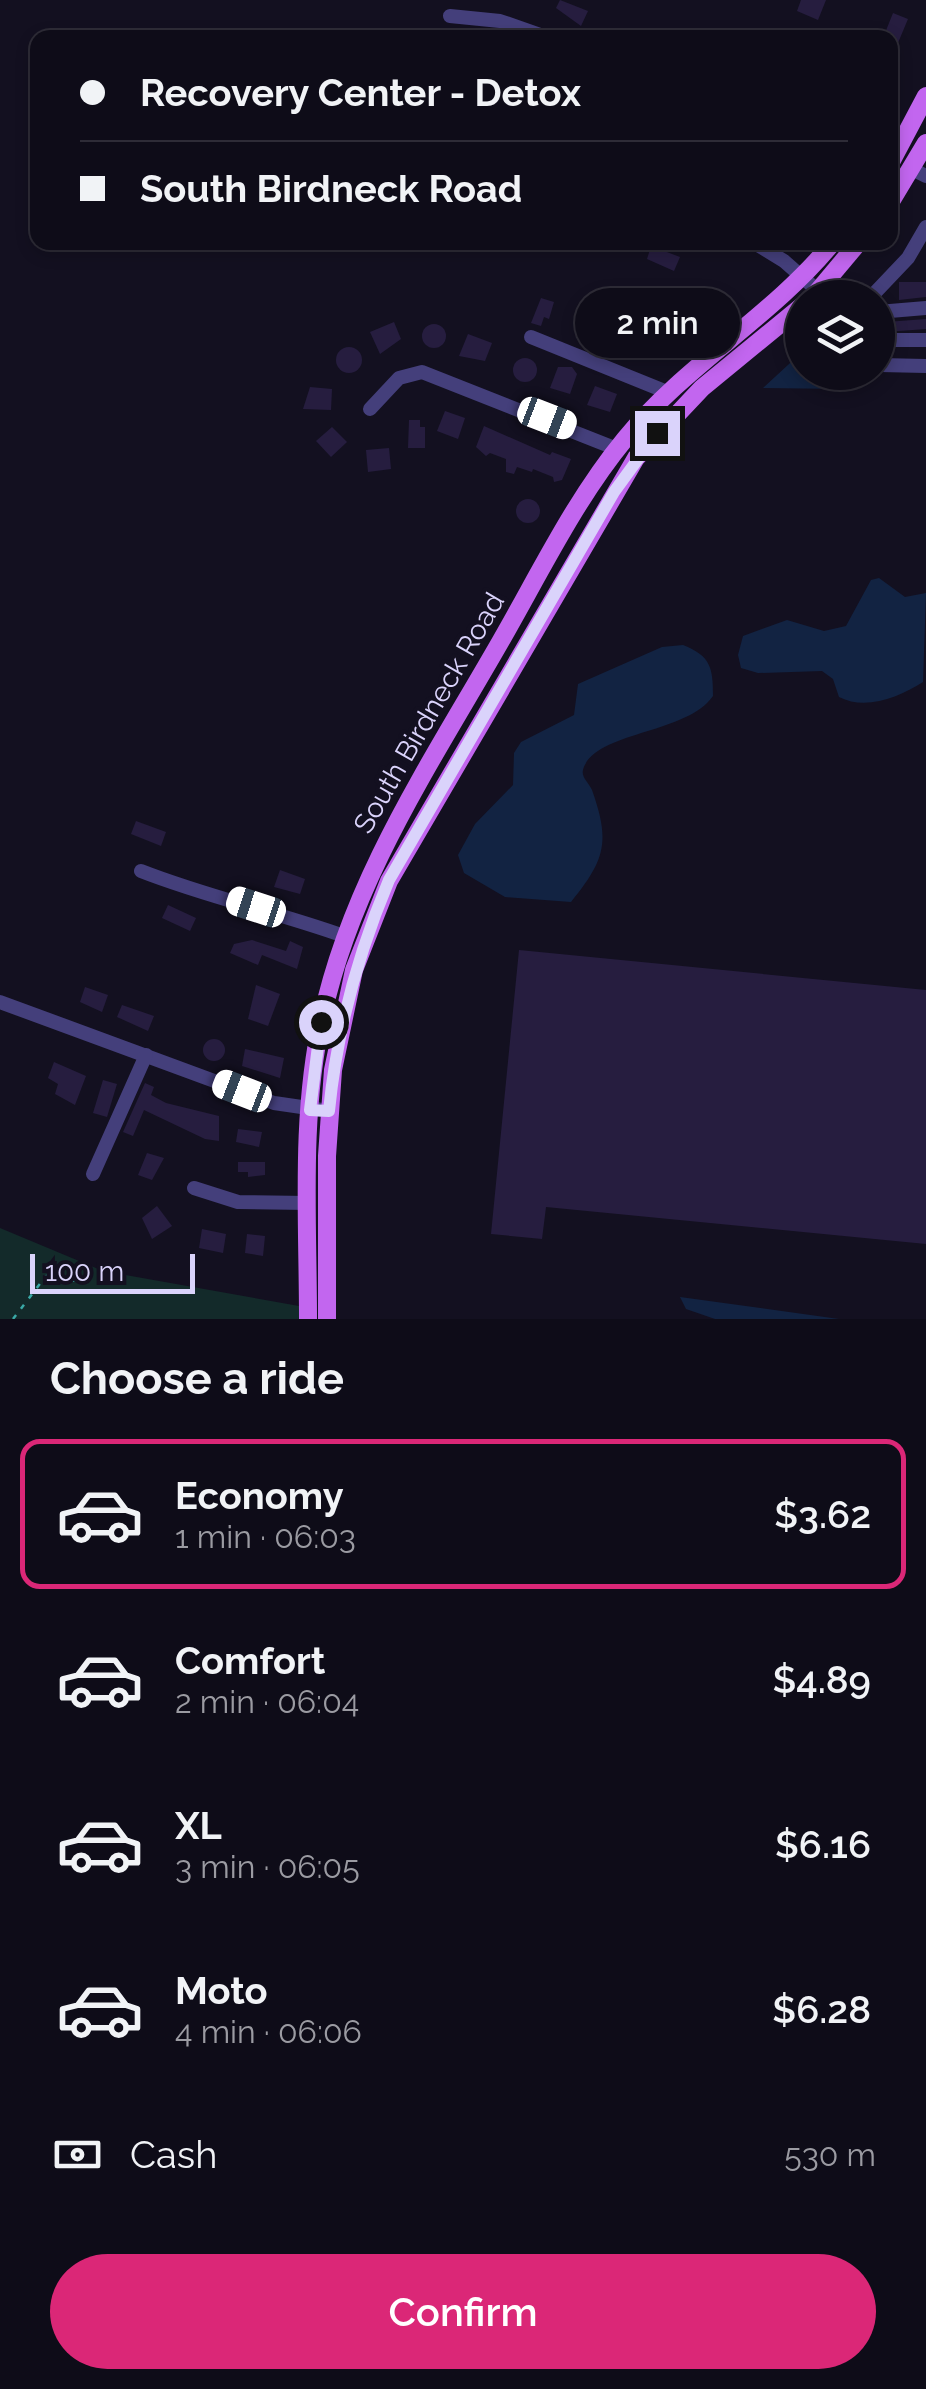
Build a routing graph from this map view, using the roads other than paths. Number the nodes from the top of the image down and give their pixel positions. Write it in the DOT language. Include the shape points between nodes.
graph roads {
  1 [pos="450,16"];
  2 [pos="525,30"];
  3 [pos="926,96"];
  4 [pos="926,143"];
  5 [pos="898,149"];
  6 [pos="919,173"];
  7 [pos="898,195"];
  8 [pos="926,228"];
  9 [pos="763,250"];
  10 [pos="826,250"];
  11 [pos="853,250"];
  12 [pos="801,278"];
  13 [pos="831,280"];
  14 [pos="887,280"];
  15 [pos="926,308"];
  16 [pos="895,311"];
  17 [pos="785,320"];
  18 [pos="531,337"];
  19 [pos="895,340"];
  20 [pos="926,340"];
  21 [pos="895,365"];
  22 [pos="926,366"];
  23 [pos="667,392"];
  24 [pos="370,409"];
  25 [pos="617,449"];
  26 [pos="141,872"];
  27 [pos="344,936"];
  28 [pos="0,1002"];
  29 [pos="146,1055"];
  30 [pos="320,1111"];
  31 [pos="93,1174"];
  32 [pos="194,1188"];
  33 [pos="308,1203"];
  34 [pos="308,1319"];
  35 [pos="328,1319"];
  1 -- 2 [label="street"];
  3 -- 5 [label="main road"];
  4 -- 6 [label="main road"];
  6 -- 7 [label="main road"];
  8 -- 14 [label="street"];
  9 -- 12 [label="street"];
  10 -- 12 [label="main road, South Birdneck Road"];
  11 -- 13 [label="main road"];
  12 -- 23 [label="main road, South Birdneck Road"];
  15 -- 16 [label="street"];
  17 -- 30 [label="main road, South Birdneck Road" via="657,433 568,570 420,822 377,909"];
  18 -- 23 [label="street"];
  19 -- 20 [label="street"];
  21 -- 22 [label="street"];
  23 -- 25 [label="main road, South Birdneck Road"];
  24 -- 25 [label="street" via="399,378 422,372"];
  25 -- 27 [label="main road, South Birdneck Road" via="396,823"];
  26 -- 27 [label="street"];
  27 -- 30 [label="main road, South Birdneck Road" via="321,1022"];
  28 -- 29 [label="street"];
  29 -- 30 [label="street" via="274,1103"];
  29 -- 31 [label="street"];
  30 -- 33 [label="main road, South Birdneck Road"];
  30 -- 35 [label="main road, South Birdneck Road"];
  32 -- 33 [label="street" via="238,1202"];
  33 -- 34 [label="main road, South Birdneck Road"];
}
